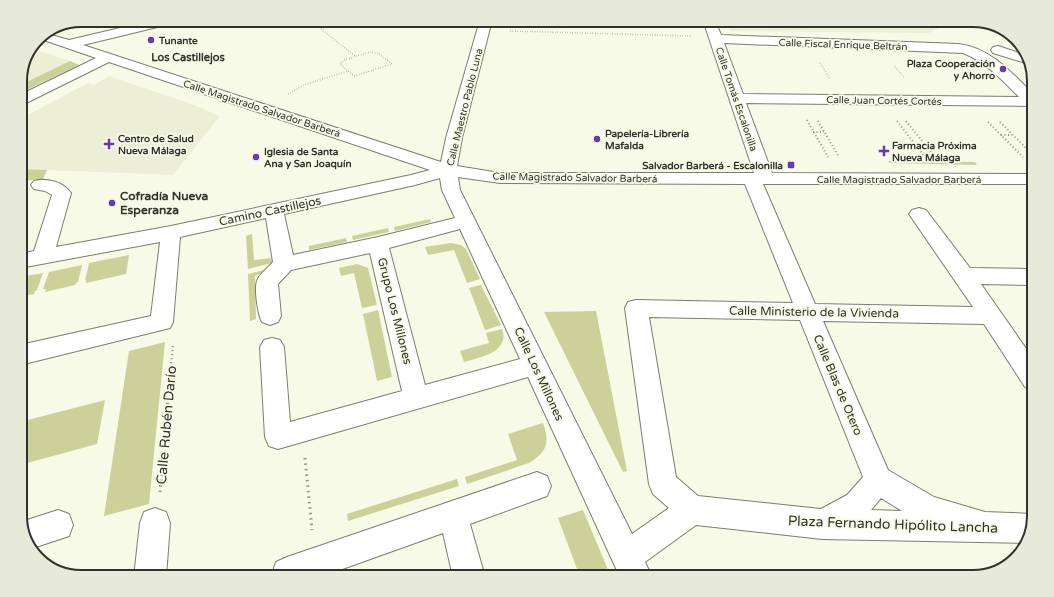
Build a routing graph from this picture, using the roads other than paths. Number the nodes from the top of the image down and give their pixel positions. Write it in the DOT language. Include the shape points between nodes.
graph roads {
  1 [pos="141,27"];
  2 [pos="484,27"];
  3 [pos="712,27"];
  4 [pos="49,38"];
  5 [pos="717,39"];
  6 [pos="1011,43"];
  7 [pos="69,44"];
  8 [pos="109,57"];
  9 [pos="1021,58"];
  10 [pos="1027,97"];
  11 [pos="27,98"];
  12 [pos="736,98"];
  13 [pos="1027,102"];
  14 [pos="448,170"];
  15 [pos="758,178"];
  16 [pos="1027,179"];
  17 [pos="40,185"];
  18 [pos="274,210"];
  19 [pos="919,214"];
  20 [pos="466,221"];
  21 [pos="171,233"];
  22 [pos="378,244"];
  23 [pos="43,256"];
  24 [pos="27,259"];
  25 [pos="284,264"];
  26 [pos="964,276"];
  27 [pos="1027,277"];
  28 [pos="807,312"];
  29 [pos="270,316"];
  30 [pos="991,316"];
  31 [pos="272,347"];
  32 [pos="27,353"];
  33 [pos="534,365"];
  34 [pos="1027,370"];
  35 [pos="416,397"];
  36 [pos="878,480"];
  37 [pos="537,486"];
  38 [pos="158,510"];
  39 [pos="692,510"];
  40 [pos="453,515"];
  41 [pos="822,524"];
  42 [pos="58,525"];
  43 [pos="985,527"];
  44 [pos="1026,528"];
  45 [pos="30,533"];
  46 [pos="631,566"];
  47 [pos="151,570"];
  48 [pos="296,570"];
  49 [pos="467,570"];
  1 -- 7 [label="street"];
  2 -- 14 [label="street, Calle Maestro Pablo Luna" via="454,138"];
  3 -- 5 [label="street, Calle Tomás Escalonilla"];
  4 -- 7 [label="street, Calle Magistrado Salvador Barberá"];
  5 -- 10 [label="street, Calle Fiscal Enrique Beltrán" via="968,50 1004,74"];
  5 -- 12 [label="street, Calle Tomás Escalonilla"];
  6 -- 9 [label="street" via="998,50"];
  7 -- 8 [label="street, Calle Magistrado Salvador Barberá"];
  8 -- 11 [label="street"];
  8 -- 14 [label="street, Calle Magistrado Salvador Barberá"];
  12 -- 13 [label="street, Calle Juan Cortés Cortés"];
  12 -- 15 [label="street, Calle Tomás Escalonilla"];
  14 -- 15 [label="street, Calle Magistrado Salvador Barberá" via="500,178"];
  14 -- 18 [label="street, Camino Castillejos" via="414,180"];
  14 -- 20 [label="street, Calle Los Millones" via="452,190"];
  15 -- 16 [label="street, Calle Magistrado Salvador Barberá"];
  15 -- 28 [label="street, Calle Blas de Otero"];
  17 -- 23 [label="street" via="55,187 62,193"];
  18 -- 21 [label="street, Camino Castillejos"];
  18 -- 25 [label="street"];
  19 -- 26 [label="street"];
  20 -- 22 [label="street, Grupo Los Millones"];
  20 -- 33 [label="street, Calle Los Millones"];
  21 -- 23 [label="street, Camino Castillejos"];
  21 -- 32 [label="street" via="162,322"];
  22 -- 25 [label="street"];
  22 -- 35 [label="street, Grupo Los Millones"];
  23 -- 24 [label="street, Camino Castillejos"];
  25 -- 29 [label="street" via="267,282"];
  26 -- 27 [label="street"];
  26 -- 30 [label="street"];
  28 -- 30 [label="street, Calle Ministerio de la Vivienda"];
  28 -- 36 [label="street, Calle Blas de Otero"];
  28 -- 39 [label="street, Calle Ministerio de la Vivienda" via="636,308 663,484"];
  30 -- 34 [label="street"];
  31 -- 35 [label="street" via="278,437"];
  33 -- 35 [label="street"];
  33 -- 46 [label="street, Calle Los Millones"];
  36 -- 41 [label="street" via="857,505"];
  36 -- 43 [label="street" via="928,510"];
  37 -- 40 [label="street"];
  38 -- 47 [label="street"];
  39 -- 41 [label="street, Plaza Fernando Hipólito Lancha"];
  39 -- 46 [label="street"];
  40 -- 48 [label="street"];
  40 -- 49 [label="street"];
  41 -- 43 [label="street, Plaza Fernando Hipólito Lancha"];
  42 -- 45 [label="street"];
  43 -- 44 [label="street, Plaza Fernando Hipólito Lancha"];
}
